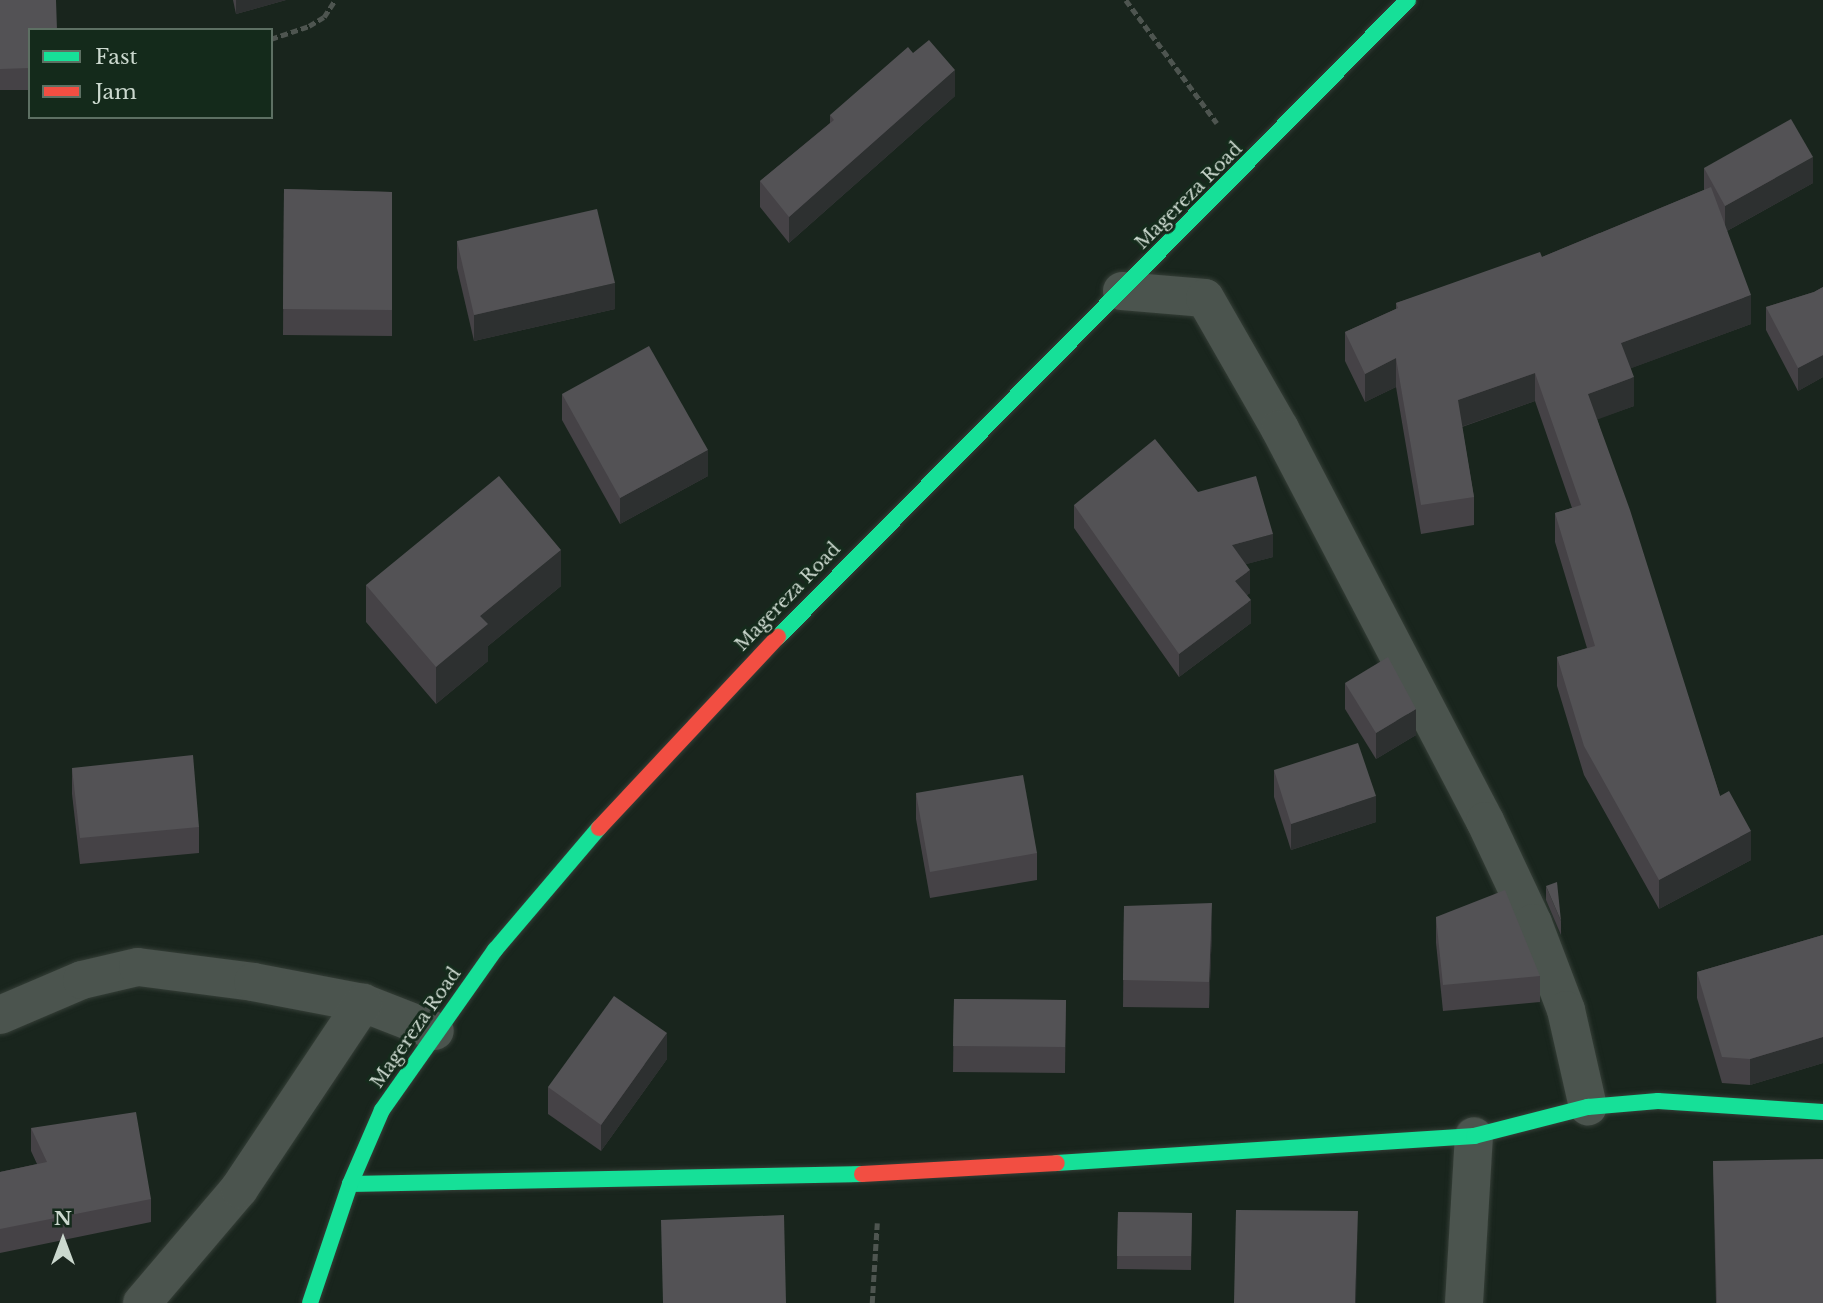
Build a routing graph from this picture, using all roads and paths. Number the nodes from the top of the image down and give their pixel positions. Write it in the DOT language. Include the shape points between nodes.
graph roads {
  1 [pos="335,0"];
  2 [pos="1126,0"];
  3 [pos="1408,0"];
  4 [pos="273,38"];
  5 [pos="1224,132"];
  6 [pos="1122,292"];
  7 [pos="363,1003"];
  8 [pos="0,1015"];
  9 [pos="435,1031"];
  10 [pos="1588,1107"];
  11 [pos="1823,1112"];
  12 [pos="1474,1136"];
  13 [pos="880,1174"];
  14 [pos="350,1184"];
  15 [pos="142,1303"];
  16 [pos="310,1303"];
  17 [pos="872,1303"];
  18 [pos="1464,1303"];
  1 -- 4 [label="path" via="317,21"];
  2 -- 5 [label="path"];
  3 -- 6 [label="street, Magereza Road"];
  6 -- 9 [label="street, Magereza Road" via="662,755 574,855"];
  6 -- 10 [label="street" via="1205,298 1280,429 1485,821 1533,923 1566,1010"];
  7 -- 8 [label="street" via="138,967 82,980"];
  7 -- 9 [label="street"];
  7 -- 15 [label="street" via="239,1189"];
  9 -- 14 [label="street, Magereza Road" via="382,1110"];
  10 -- 11 [label="street" via="1658,1101"];
  10 -- 12 [label="street"];
  12 -- 13 [label="street"];
  12 -- 18 [label="street"];
  13 -- 14 [label="street"];
  13 -- 17 [label="path"];
  14 -- 16 [label="street, Magereza Road"];
}
